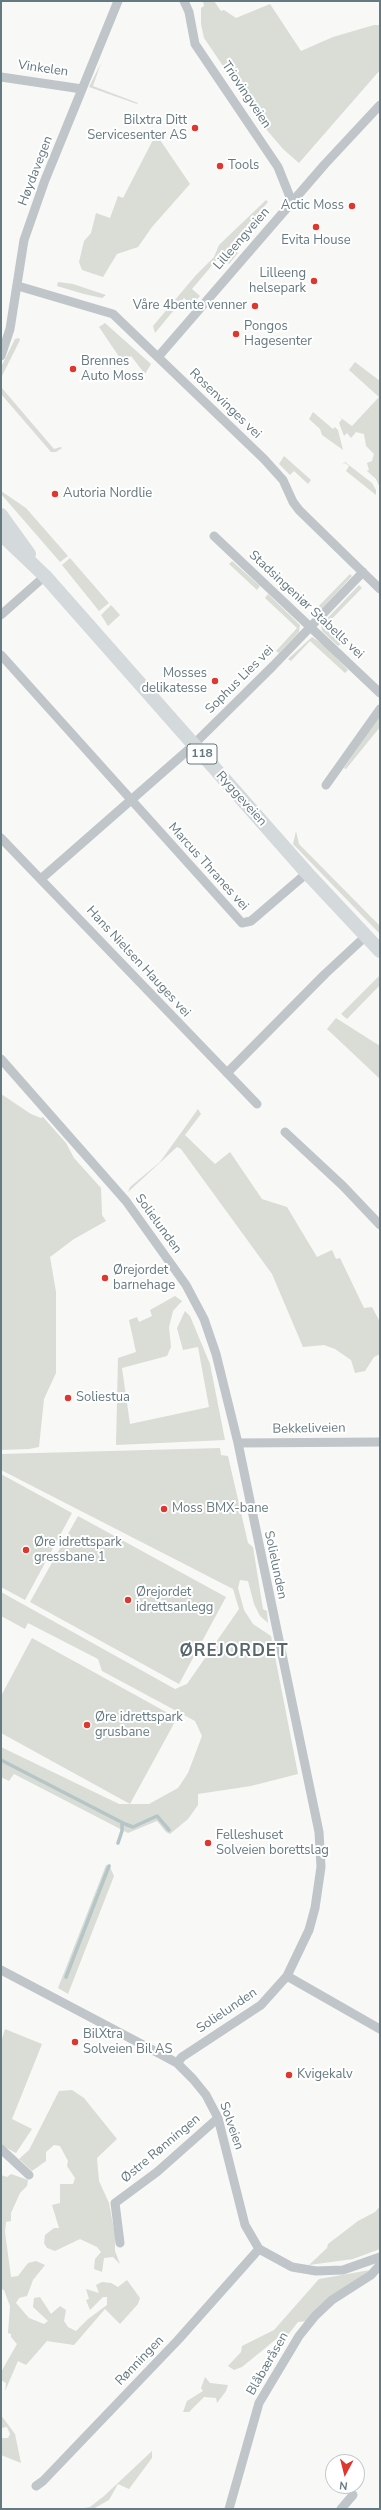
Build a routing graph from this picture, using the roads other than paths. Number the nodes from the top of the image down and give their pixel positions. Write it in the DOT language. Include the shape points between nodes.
graph roads {
  1 [pos="118,1"];
  2 [pos="184,1"];
  3 [pos="1,77"];
  4 [pos="82,89"];
  5 [pos="380,105"];
  6 [pos="292,202"];
  7 [pos="18,286"];
  8 [pos="1,356"];
  9 [pos="158,357"];
  10 [pos="1,515"];
  11 [pos="1,534"];
  12 [pos="214,536"];
  13 [pos="363,572"];
  14 [pos="42,573"];
  15 [pos="380,589"];
  16 [pos="1,615"];
  17 [pos="310,627"];
  18 [pos="1,656"];
  19 [pos="380,693"];
  20 [pos="380,709"];
  21 [pos="193,744"];
  22 [pos="326,785"];
  23 [pos="131,801"];
  24 [pos="1,838"];
  25 [pos="307,873"];
  26 [pos="42,878"];
  27 [pos="375,944"];
  28 [pos="1,1058"];
  29 [pos="227,1074"];
  30 [pos="257,1104"];
  31 [pos="285,1132"];
  32 [pos="380,1225"];
  33 [pos="380,1442"];
  34 [pos="238,1443"];
  35 [pos="1,1970"];
  36 [pos="287,1976"];
  37 [pos="380,2029"];
  38 [pos="177,2063"];
  39 [pos="218,2118"];
  40 [pos="1,2149"];
  41 [pos="29,2175"];
  42 [pos="120,2243"];
  43 [pos="259,2249"];
  44 [pos="380,2256"];
  45 [pos="380,2265"];
  46 [pos="36,2486"];
  47 [pos="353,2495"];
  48 [pos="230,2509"];
  49 [pos="341,2509"];
  1 -- 4 [label="street, Høydavegen"];
  2 -- 6 [label="street, Triovingveien" via="189,12 195,44 281,171"];
  3 -- 4 [label="street, Vinkelen"];
  4 -- 7 [label="street, Høydavegen" via="24,240"];
  5 -- 6 [label="street, Lilleengveien"];
  6 -- 9 [label="street, Lilleengveien"];
  7 -- 8 [label="street, Høydavegen" via="8,342"];
  7 -- 9 [label="street, Rosenvinges vei" via="113,314"];
  9 -- 13 [label="street, Rosenvinges vei" via="264,459 283,480 299,510"];
  10 -- 14 [label="main road, Ryggeveien / 118"];
  11 -- 14 [label="main road, Ryggeveien / 118"];
  12 -- 17 [label="street, Stadsingeniør Stabells vei"];
  13 -- 15 [label="street, Rosenvinges vei"];
  13 -- 17 [label="street, Sophus Lies vei"];
  14 -- 16 [label="street"];
  14 -- 21 [label="main road, Ryggeveien / 118"];
  17 -- 19 [label="street, Stadsingeniør Stabells vei"];
  17 -- 21 [label="street, Sophus Lies vei"];
  18 -- 23 [label="street, Marcus Thranes vei"];
  20 -- 22 [label="street"];
  21 -- 23 [label="street, Sophus Lies vei"];
  21 -- 25 [label="main road, Ryggeveien / 118"];
  23 -- 25 [label="street, Marcus Thranes vei" via="242,923 251,921"];
  23 -- 26 [label="street"];
  24 -- 26 [label="street, Hans Nielsen Hauges vei"];
  25 -- 27 [label="main road, Ryggeveien / 118"];
  26 -- 29 [label="street, Hans Nielsen Hauges vei" via="132,977"];
  27 -- 29 [label="street, Ryggeveien" via="325,974"];
  28 -- 34 [label="street, Solielunden" via="126,1201 194,1298 213,1343"];
  29 -- 30 [label="street, Hans Nielsen Hauges vei"];
  31 -- 32 [label="street"];
  33 -- 34 [label="street, Bekkeliveien"];
  34 -- 36 [label="street, Solielunden" via="312,1797 321,1852 315,1908 309,1930"];
  35 -- 38 [label="street, Solveien"];
  36 -- 37 [label="street"];
  36 -- 38 [label="street, Solielunden" via="261,2005 182,2057"];
  38 -- 39 [label="street, Solveien" via="206,2095"];
  39 -- 42 [label="street, Østre Rønningen" via="157,2172 114,2203"];
  39 -- 43 [label="street, Solveien" via="245,2225"];
  40 -- 41 [label="street"];
  43 -- 44 [label="street" via="292,2267 316,2271 343,2270"];
  43 -- 46 [label="street, Rønningen" via="178,2340 43,2482"];
  45 -- 48 [label="street, Blåbæråsen" via="377,2270 347,2289 314,2316 299,2336 259,2403"];
  47 -- 49 [label="street"];
}
